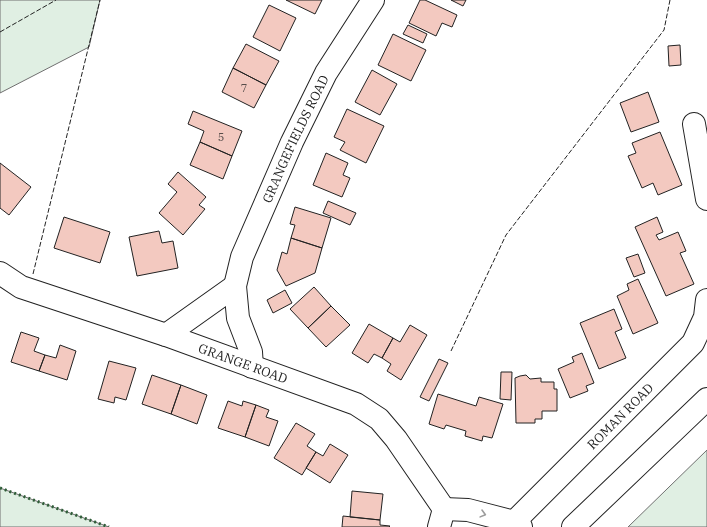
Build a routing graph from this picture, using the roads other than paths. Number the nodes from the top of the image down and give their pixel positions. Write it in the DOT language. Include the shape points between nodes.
graph roads {
  1 [pos="373,0"];
  2 [pos="694,124"];
  3 [pos="707,199"];
  4 [pos="0,273"];
  5 [pos="235,286"];
  6 [pos="707,300"];
  7 [pos="166,335"];
  8 [pos="252,367"];
  9 [pos="707,399"];
  10 [pos="442,518"];
  11 [pos="518,525"];
  12 [pos="573,527"];
  1 -- 5 [label="street, GRANGEFIELDS ROAD" via="326,73 292,142 242,257"];
  2 -- 3 [label="street"];
  4 -- 7 [label="street, GRANGE ROAD" via="21,287"];
  5 -- 7 [label="street"];
  5 -- 8 [label="street, GRANGEFIELDS ROAD" via="238,318 251,352"];
  6 -- 11 [label="street, ROMAN ROAD" via="705,318 693,343"];
  7 -- 8 [label="street, GRANGE ROAD"];
  8 -- 10 [label="street, GRANGE ROAD" via="356,404 379,419 396,439"];
  9 -- 12 [label="street"];
  10 -- 11 [label="street, GRANGE ROAD, one-way" via="468,510"];
}
